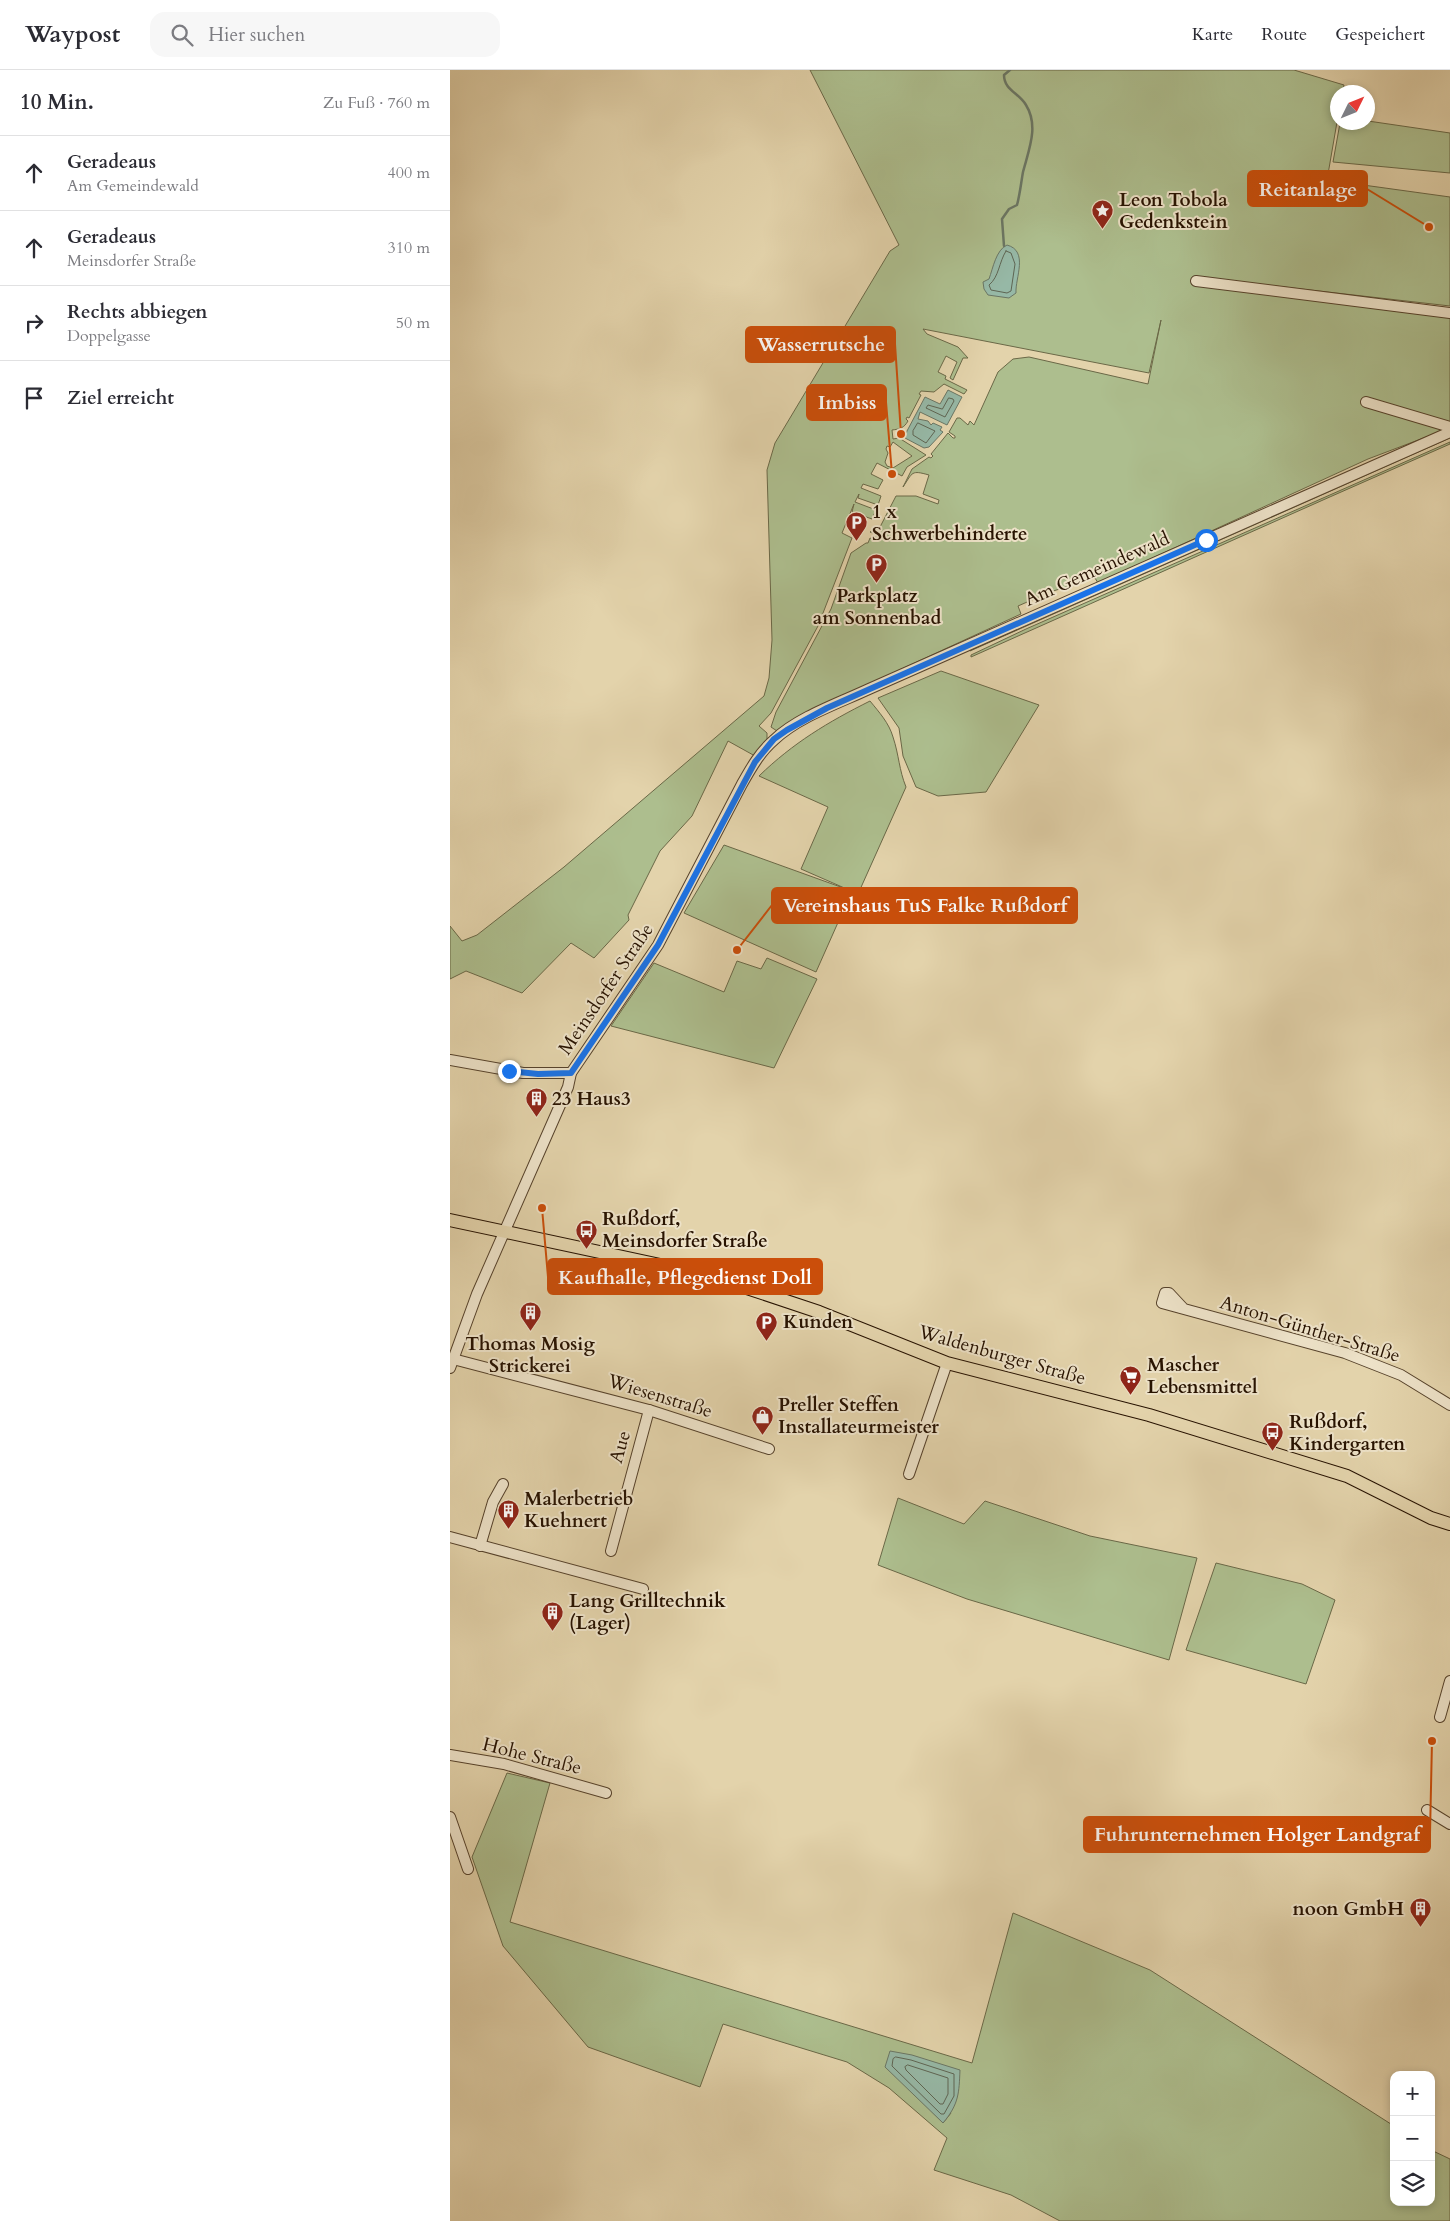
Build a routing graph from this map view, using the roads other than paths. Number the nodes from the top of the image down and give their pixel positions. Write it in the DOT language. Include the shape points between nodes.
graph roads {
  1 [pos="1196,281"];
  2 [pos="1450,313"];
  3 [pos="1366,402"];
  4 [pos="1450,427"];
  5 [pos="1450,432"];
  6 [pos="765,749"];
  7 [pos="450,1060"];
  8 [pos="571,1073"];
  9 [pos="450,1220"];
  10 [pos="505,1231"];
  11 [pos="1183,1308"];
  12 [pos="947,1363"];
  13 [pos="452,1364"];
  14 [pos="1450,1405"];
  15 [pos="649,1410"];
  16 [pos="768,1449"];
  17 [pos="909,1474"];
  18 [pos="503,1484"];
  19 [pos="1450,1524"];
  20 [pos="450,1537"];
  21 [pos="480,1546"];
  22 [pos="611,1551"];
  23 [pos="643,1589"];
  24 [pos="1450,1681"];
  25 [pos="1440,1718"];
  26 [pos="450,1756"];
  27 [pos="606,1793"];
  28 [pos="1427,1810"];
  29 [pos="450,1817"];
  30 [pos="1450,1824"];
  31 [pos="468,1868"];
  1 -- 2 [label="street"];
  3 -- 4 [label="street"];
  5 -- 6 [label="street, Am Gemeindewald" via="860,692 787,730"];
  6 -- 8 [label="street, Meinsdorfer Straße" via="742,784 658,945"];
  7 -- 8 [label="street" via="523,1073"];
  8 -- 10 [label="street, Meinsdorfer Straße" via="568,1087"];
  9 -- 10 [label="main road, Waldenburger Straße"];
  10 -- 12 [label="main road, Waldenburger Straße" via="665,1266 744,1288 820,1312"];
  10 -- 13 [label="street, Meinsdorfer Straße" via="477,1294"];
  11 -- 14 [label="street, Anton-Günther-Straße" via="1345,1354 1401,1375"];
  12 -- 17 [label="street"];
  12 -- 19 [label="main road, Waldenburger Straße" via="1149,1415 1282,1455 1347,1476 1431,1518"];
  13 -- 15 [label="street, Wiesenstraße"];
  15 -- 16 [label="street, Wiesenstraße"];
  15 -- 22 [label="street, Aue"];
  18 -- 21 [label="street" via="493,1502"];
  20 -- 21 [label="street"];
  21 -- 23 [label="street"];
  24 -- 25 [label="street"];
  26 -- 27 [label="street, Hohe Straße" via="504,1764"];
  28 -- 30 [label="street"];
  29 -- 31 [label="street"];
}
